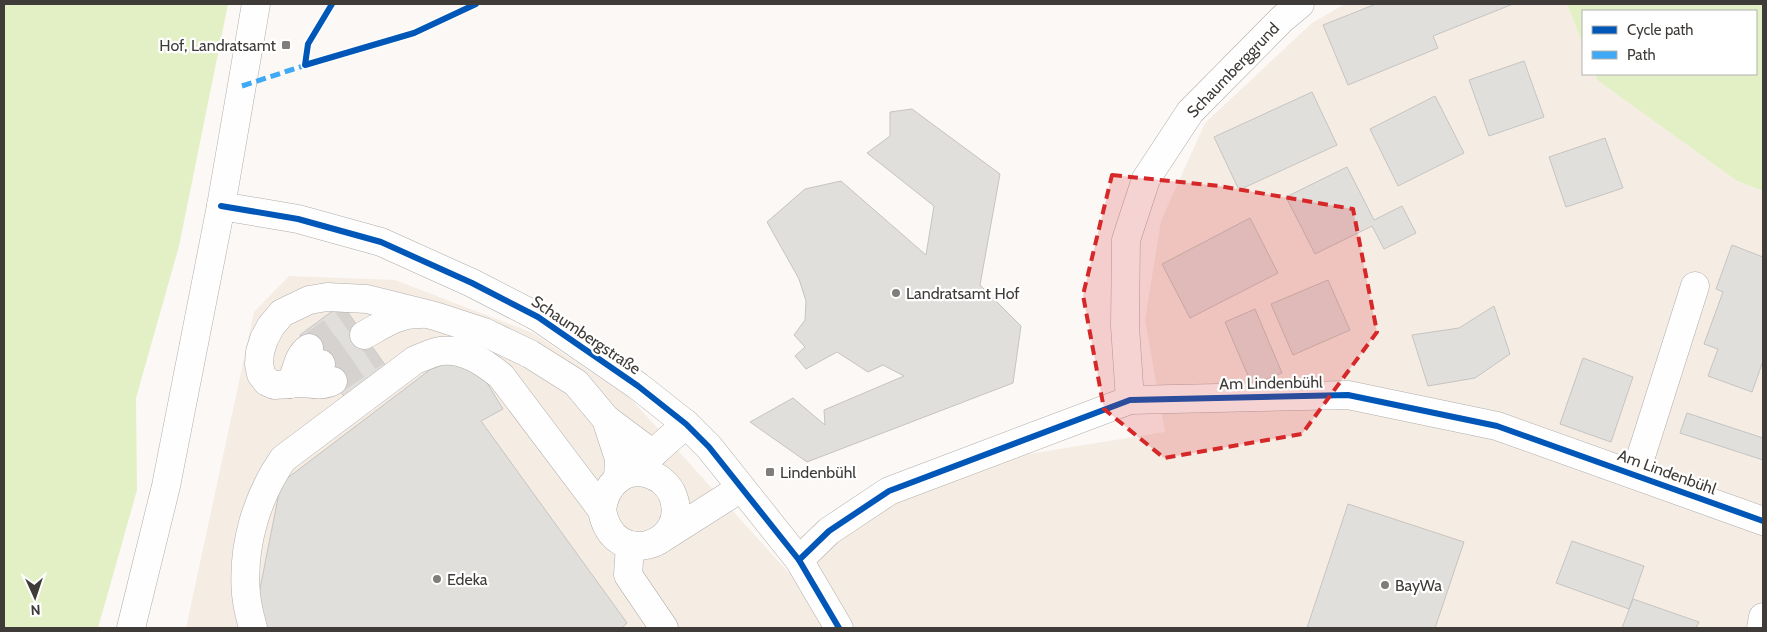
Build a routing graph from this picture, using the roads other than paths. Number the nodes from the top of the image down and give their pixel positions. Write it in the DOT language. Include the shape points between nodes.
graph roads {
  1 [pos="256,4"];
  2 [pos="1300,4"];
  3 [pos="221,206"];
  4 [pos="1695,286"];
  5 [pos="435,316"];
  6 [pos="364,335"];
  7 [pos="290,384"];
  8 [pos="1130,400"];
  9 [pos="606,419"];
  10 [pos="686,424"];
  11 [pos="653,454"];
  12 [pos="1635,475"];
  13 [pos="624,476"];
  14 [pos="741,488"];
  15 [pos="602,510"];
  16 [pos="1763,521"];
  17 [pos="664,537"];
  18 [pos="630,545"];
  19 [pos="799,560"];
  20 [pos="1763,617"];
  21 [pos="131,628"];
  22 [pos="253,628"];
  23 [pos="664,628"];
  24 [pos="839,628"];
  25 [pos="1761,628"];
  1 -- 3 [label="street"];
  2 -- 8 [label="street, Schaumberggrund" via="1190,112 1146,180 1126,240 1125,326"];
  3 -- 10 [label="street, Schaumbergstraße" via="298,219 381,242 472,283 538,317 638,386"];
  3 -- 21 [label="street" via="166,486"];
  4 -- 12 [label="street"];
  5 -- 6 [label="street" via="395,317"];
  5 -- 7 [label="street" via="352,298 327,297 295,306 282,313 270,326 259,364 267,382"];
  5 -- 9 [label="street" via="484,332 530,354 576,383"];
  7 -- 7 [label="street" via="299,358 321,364 321,386 298,382"];
  8 -- 12 [label="street, Am Lindenbühl" via="1348,395 1497,426"];
  8 -- 19 [label="street, Am Lindenbühl" via="889,491 829,531"];
  9 -- 11 [label="street"];
  9 -- 13 [label="street"];
  10 -- 11 [label="street"];
  10 -- 14 [label="street, Schaumbergstraße"];
  11 -- 13 [label="street"];
  12 -- 16 [label="street, Am Lindenbühl"];
  13 -- 15 [label="street" via="609,487 603,498"];
  13 -- 17 [label="street" via="642,472 654,476 672,493 676,504 675,516"];
  14 -- 17 [label="street"];
  14 -- 19 [label="street, Schaumbergstraße"];
  15 -- 18 [label="street" via="610,532 618,541"];
  15 -- 22 [label="street" via="501,376 483,362 462,353 441,351 415,360 283,459 270,477 258,504 246,563 246,595"];
  17 -- 18 [label="street" via="654,544"];
  18 -- 23 [label="street" via="628,575"];
  19 -- 24 [label="street, Schaumbergstraße"];
  20 -- 25 [label="street"];
}
